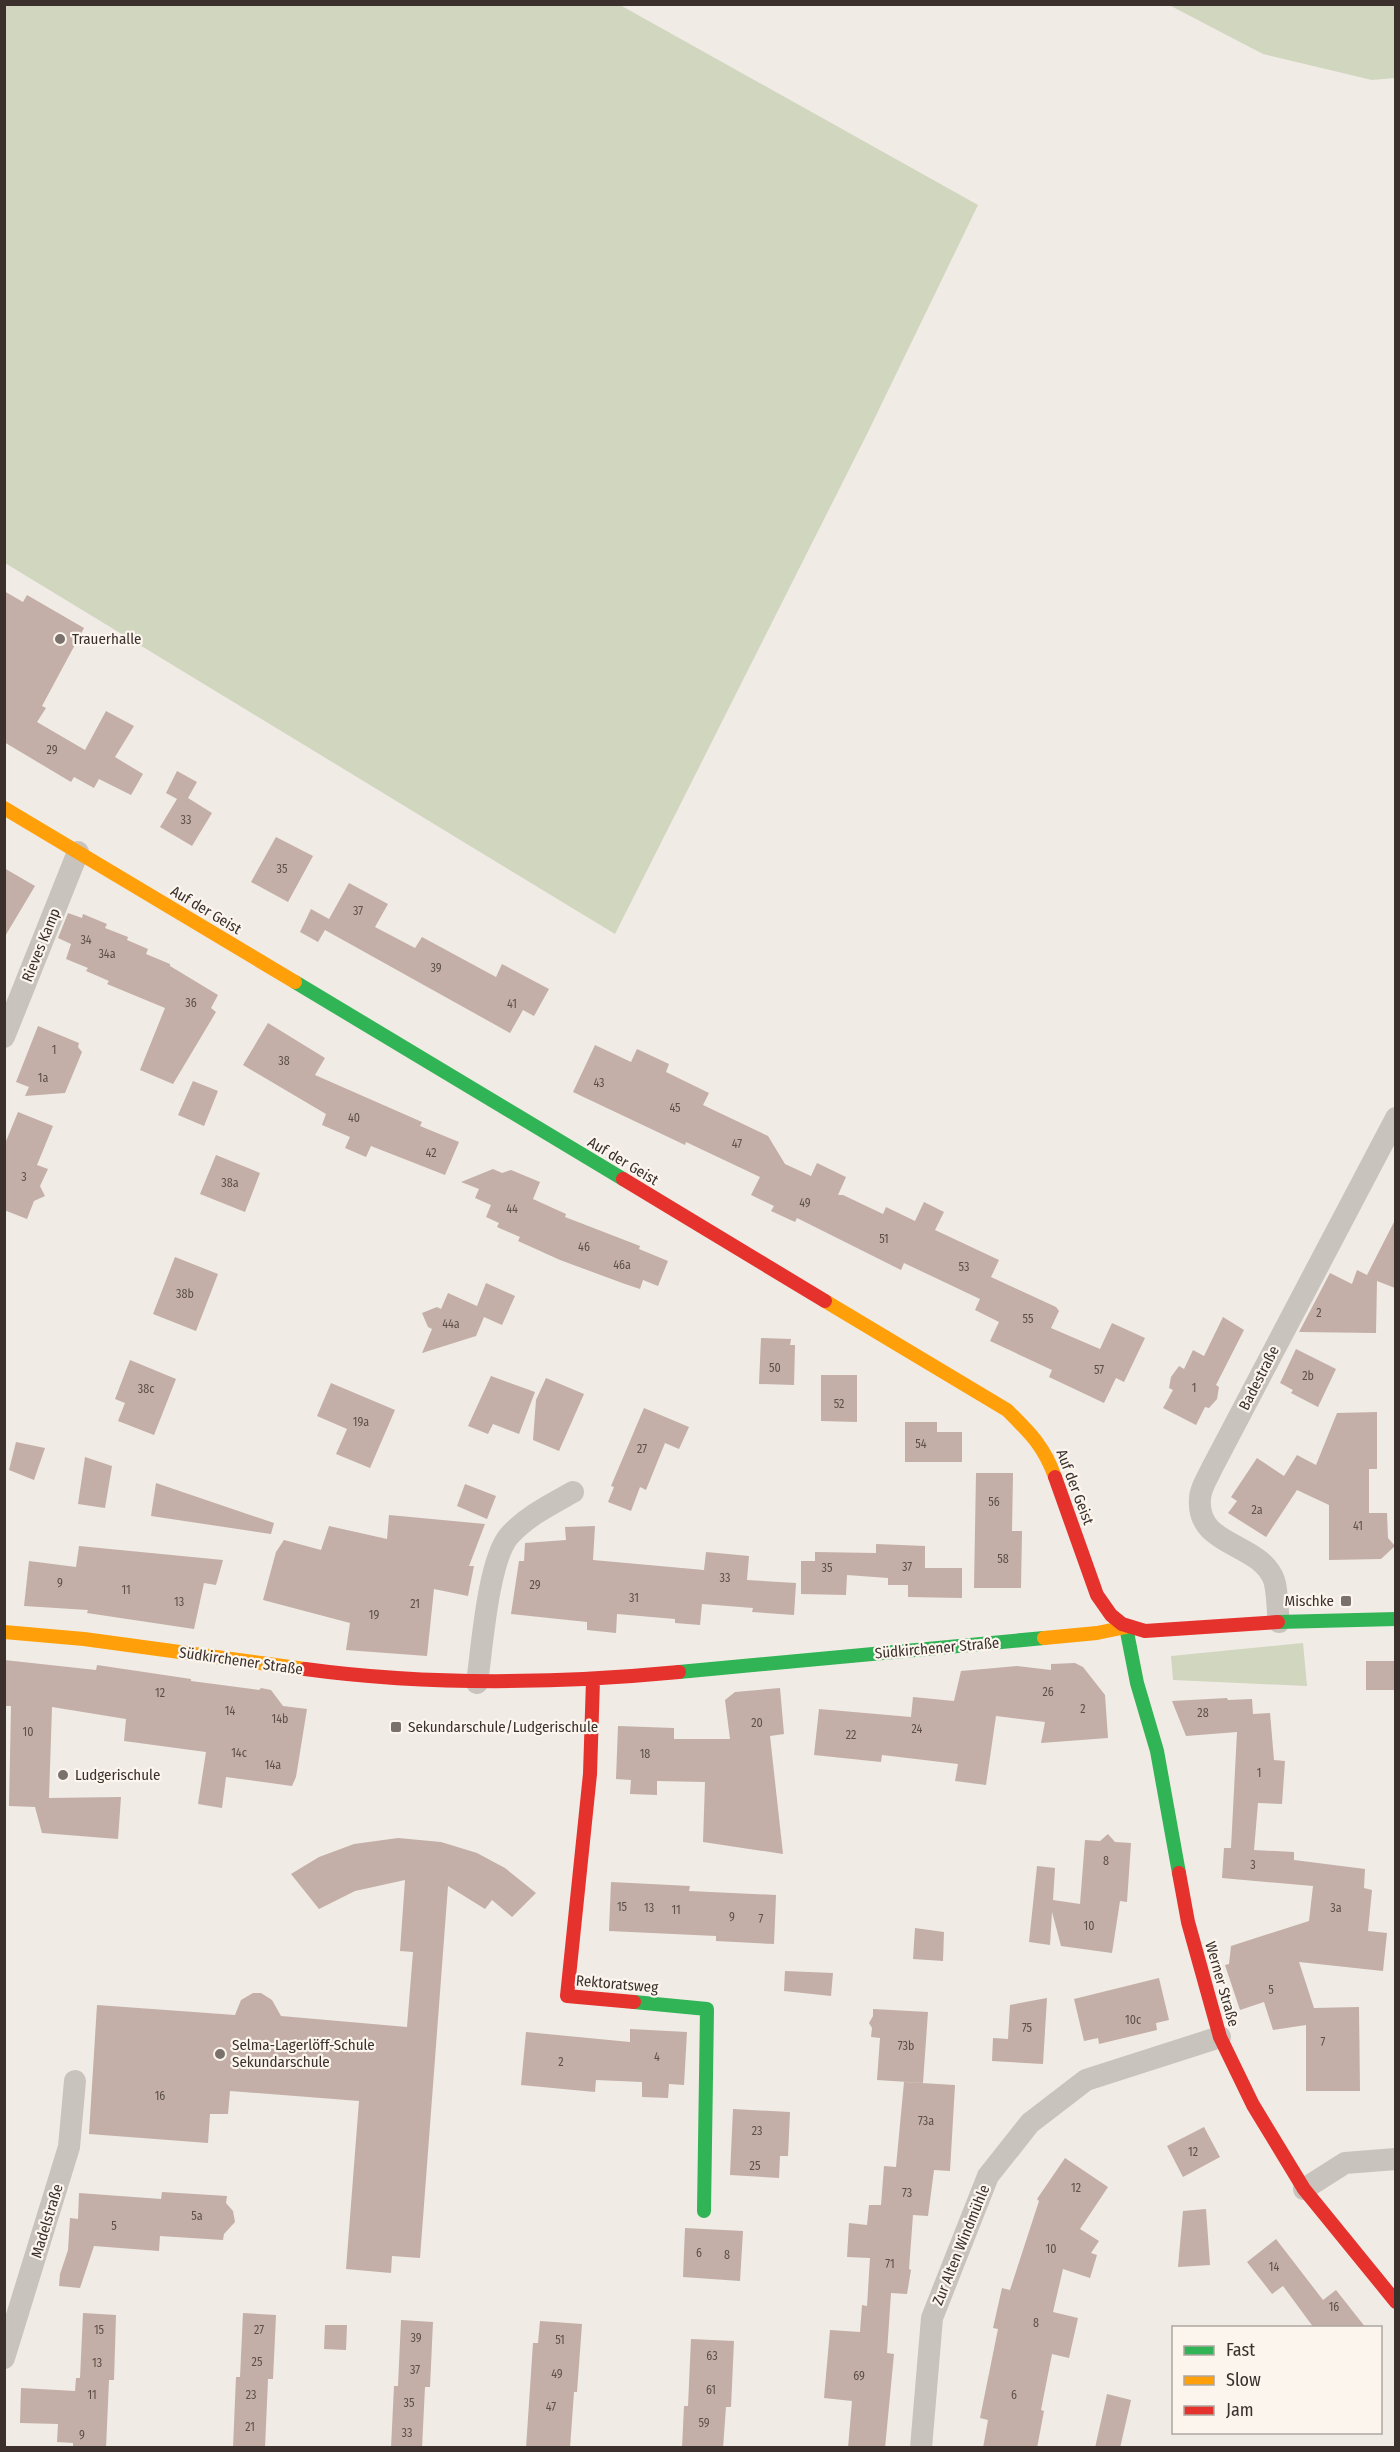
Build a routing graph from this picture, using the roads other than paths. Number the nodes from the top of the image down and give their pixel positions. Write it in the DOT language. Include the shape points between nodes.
graph roads {
  1 [pos="4,808"];
  2 [pos="78,852"];
  3 [pos="4,1037"];
  4 [pos="1395,1118"];
  5 [pos="573,1492"];
  6 [pos="1395,1619"];
  7 [pos="1279,1622"];
  8 [pos="1126,1627"];
  9 [pos="4,1632"];
  10 [pos="593,1680"];
  11 [pos="477,1683"];
  12 [pos="1220,2037"];
  13 [pos="75,2080"];
  14 [pos="1395,2158"];
  15 [pos="1304,2189"];
  16 [pos="704,2211"];
  17 [pos="1395,2302"];
  18 [pos="4,2358"];
  19 [pos="921,2448"];
  1 -- 2 [label="street, Auf der Geist"];
  2 -- 3 [label="street, Rieves Kamp"];
  2 -- 8 [label="street, Auf der Geist" via="1006,1410 1047,1455 1097,1595 1108,1615"];
  4 -- 7 [label="street, Badestraße" via="1200,1497 1201,1514 1209,1531 1260,1561 1274,1580"];
  5 -- 11 [label="street" via="531,1515 508,1537 495,1562"];
  6 -- 7 [label="street, Südkirchener Straße"];
  7 -- 8 [label="street, Südkirchener Straße" via="1166,1630"];
  8 -- 10 [label="street, Südkirchener Straße" via="1097,1633"];
  8 -- 12 [label="street, Werner Straße" via="1157,1751 1188,1922"];
  9 -- 11 [label="street, Südkirchener Straße" via="340,1674"];
  10 -- 11 [label="street, Südkirchener Straße"];
  10 -- 16 [label="street, Rektoratsweg" via="590,1774 567,1996 707,2009"];
  12 -- 15 [label="street, Werner Straße" via="1253,2105"];
  12 -- 19 [label="street, Zur Alten Windmühle" via="1086,2080 1030,2123 988,2176 932,2318"];
  13 -- 18 [label="street, Madelstraße" via="69,2147"];
  14 -- 15 [label="street" via="1345,2163"];
  15 -- 17 [label="street, Werner Straße"];
}
